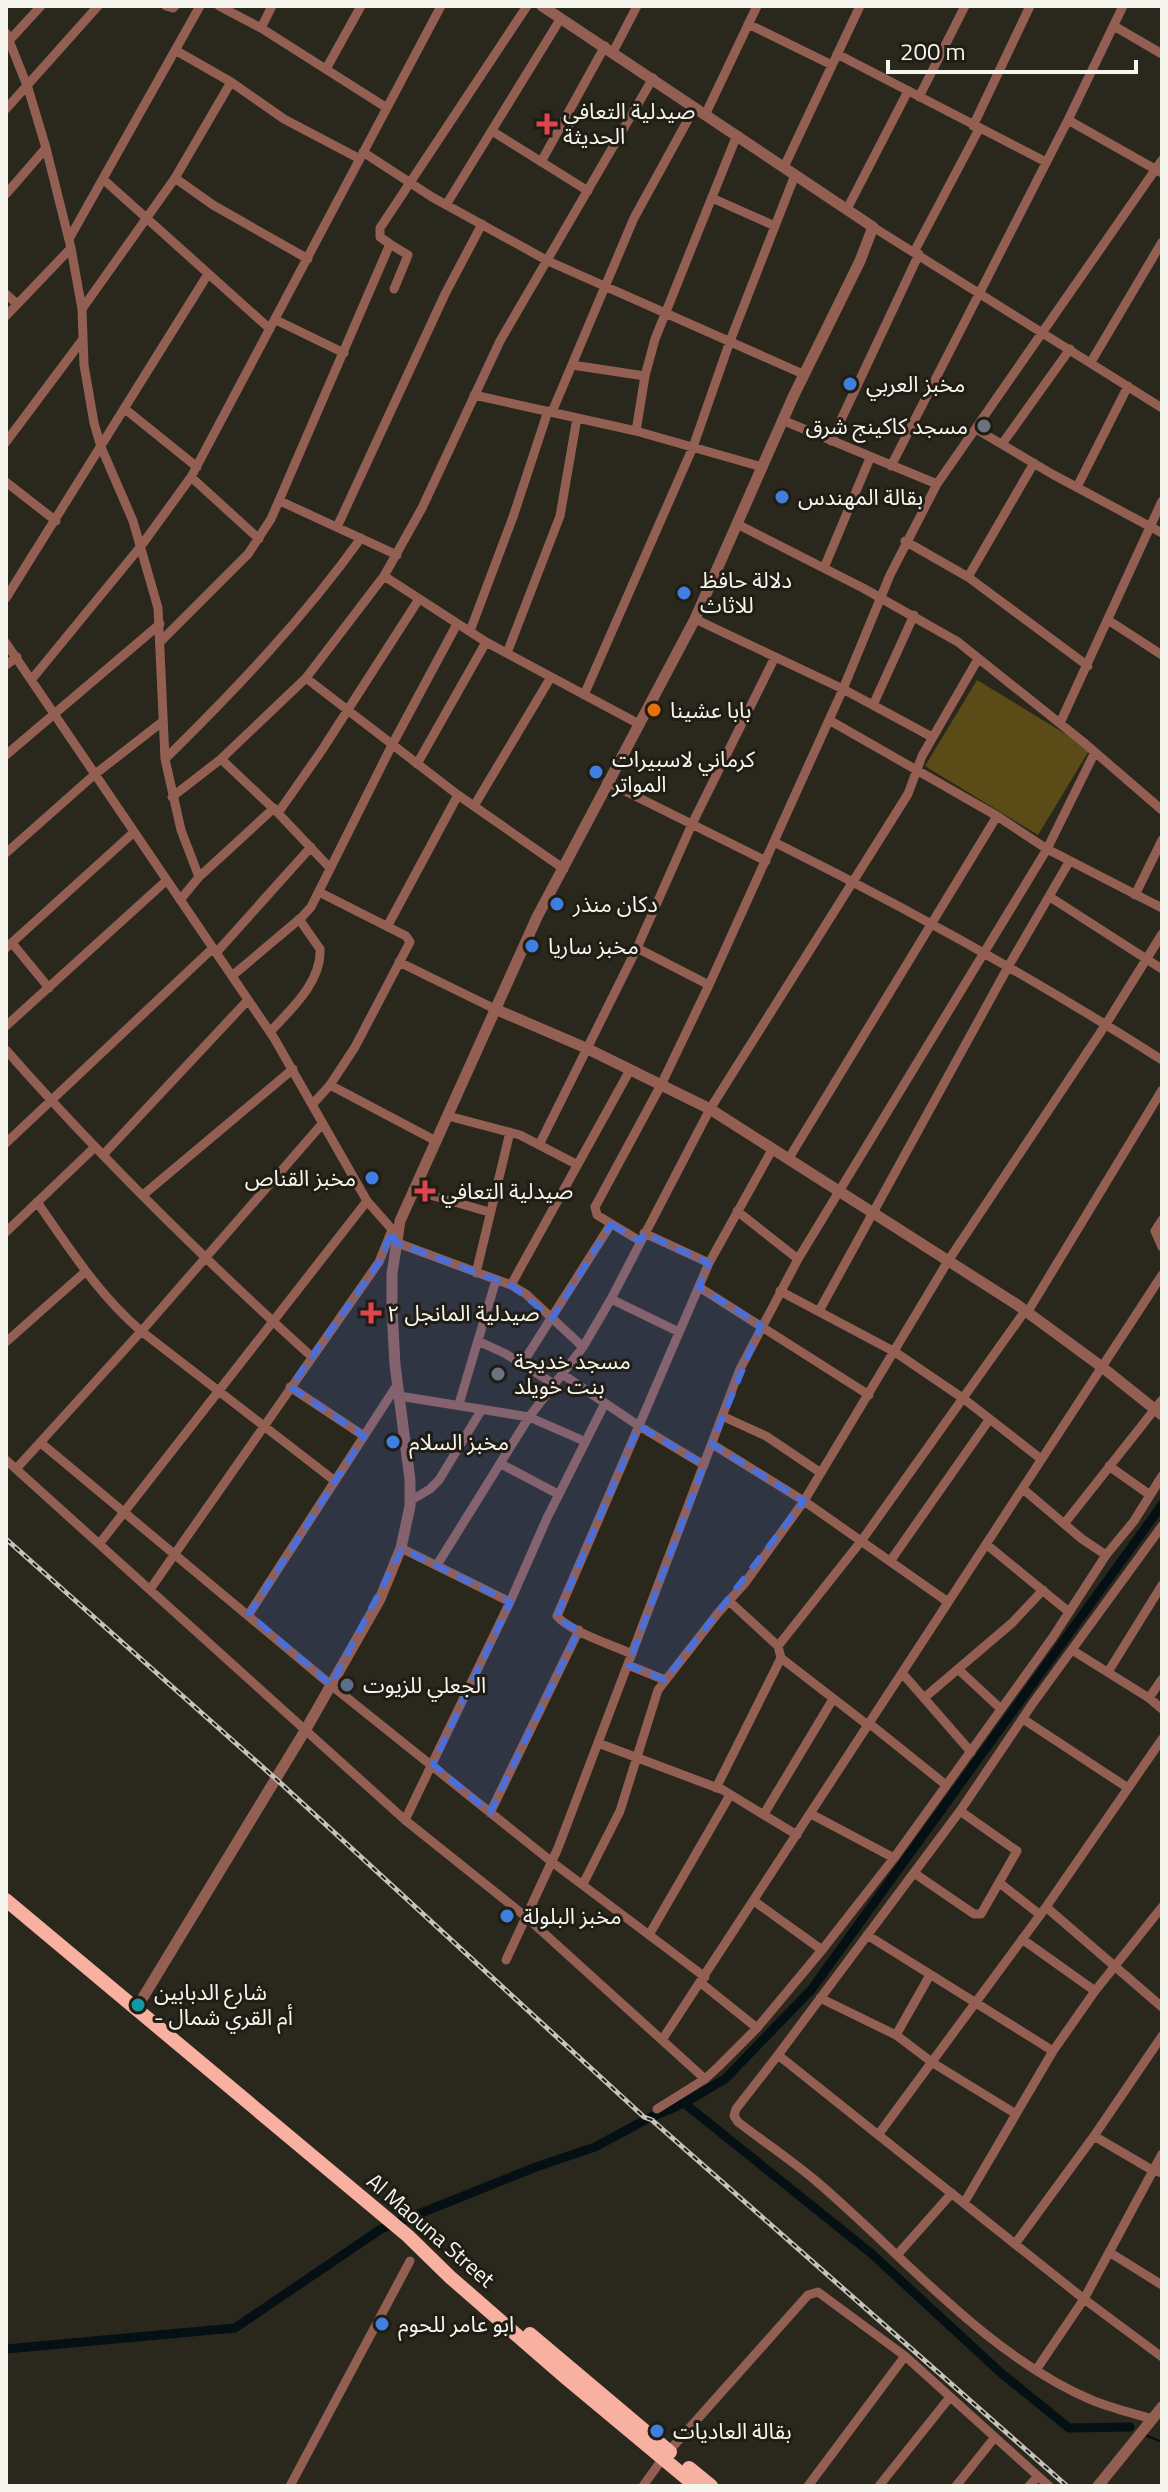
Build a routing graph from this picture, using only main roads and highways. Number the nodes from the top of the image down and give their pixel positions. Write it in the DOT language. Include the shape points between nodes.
graph roads {
  1 [pos="6,1900"];
  2 [pos="666,2454"];
  3 [pos="691,2484"];
  4 [pos="711,2486"];
  1 -- 2 [label="highway, Al Maouna Street" via="408,2236 565,2377"];
  2 -- 3 [label="highway, Al Maouna Street"];
  2 -- 4 [label="highway"];
}
